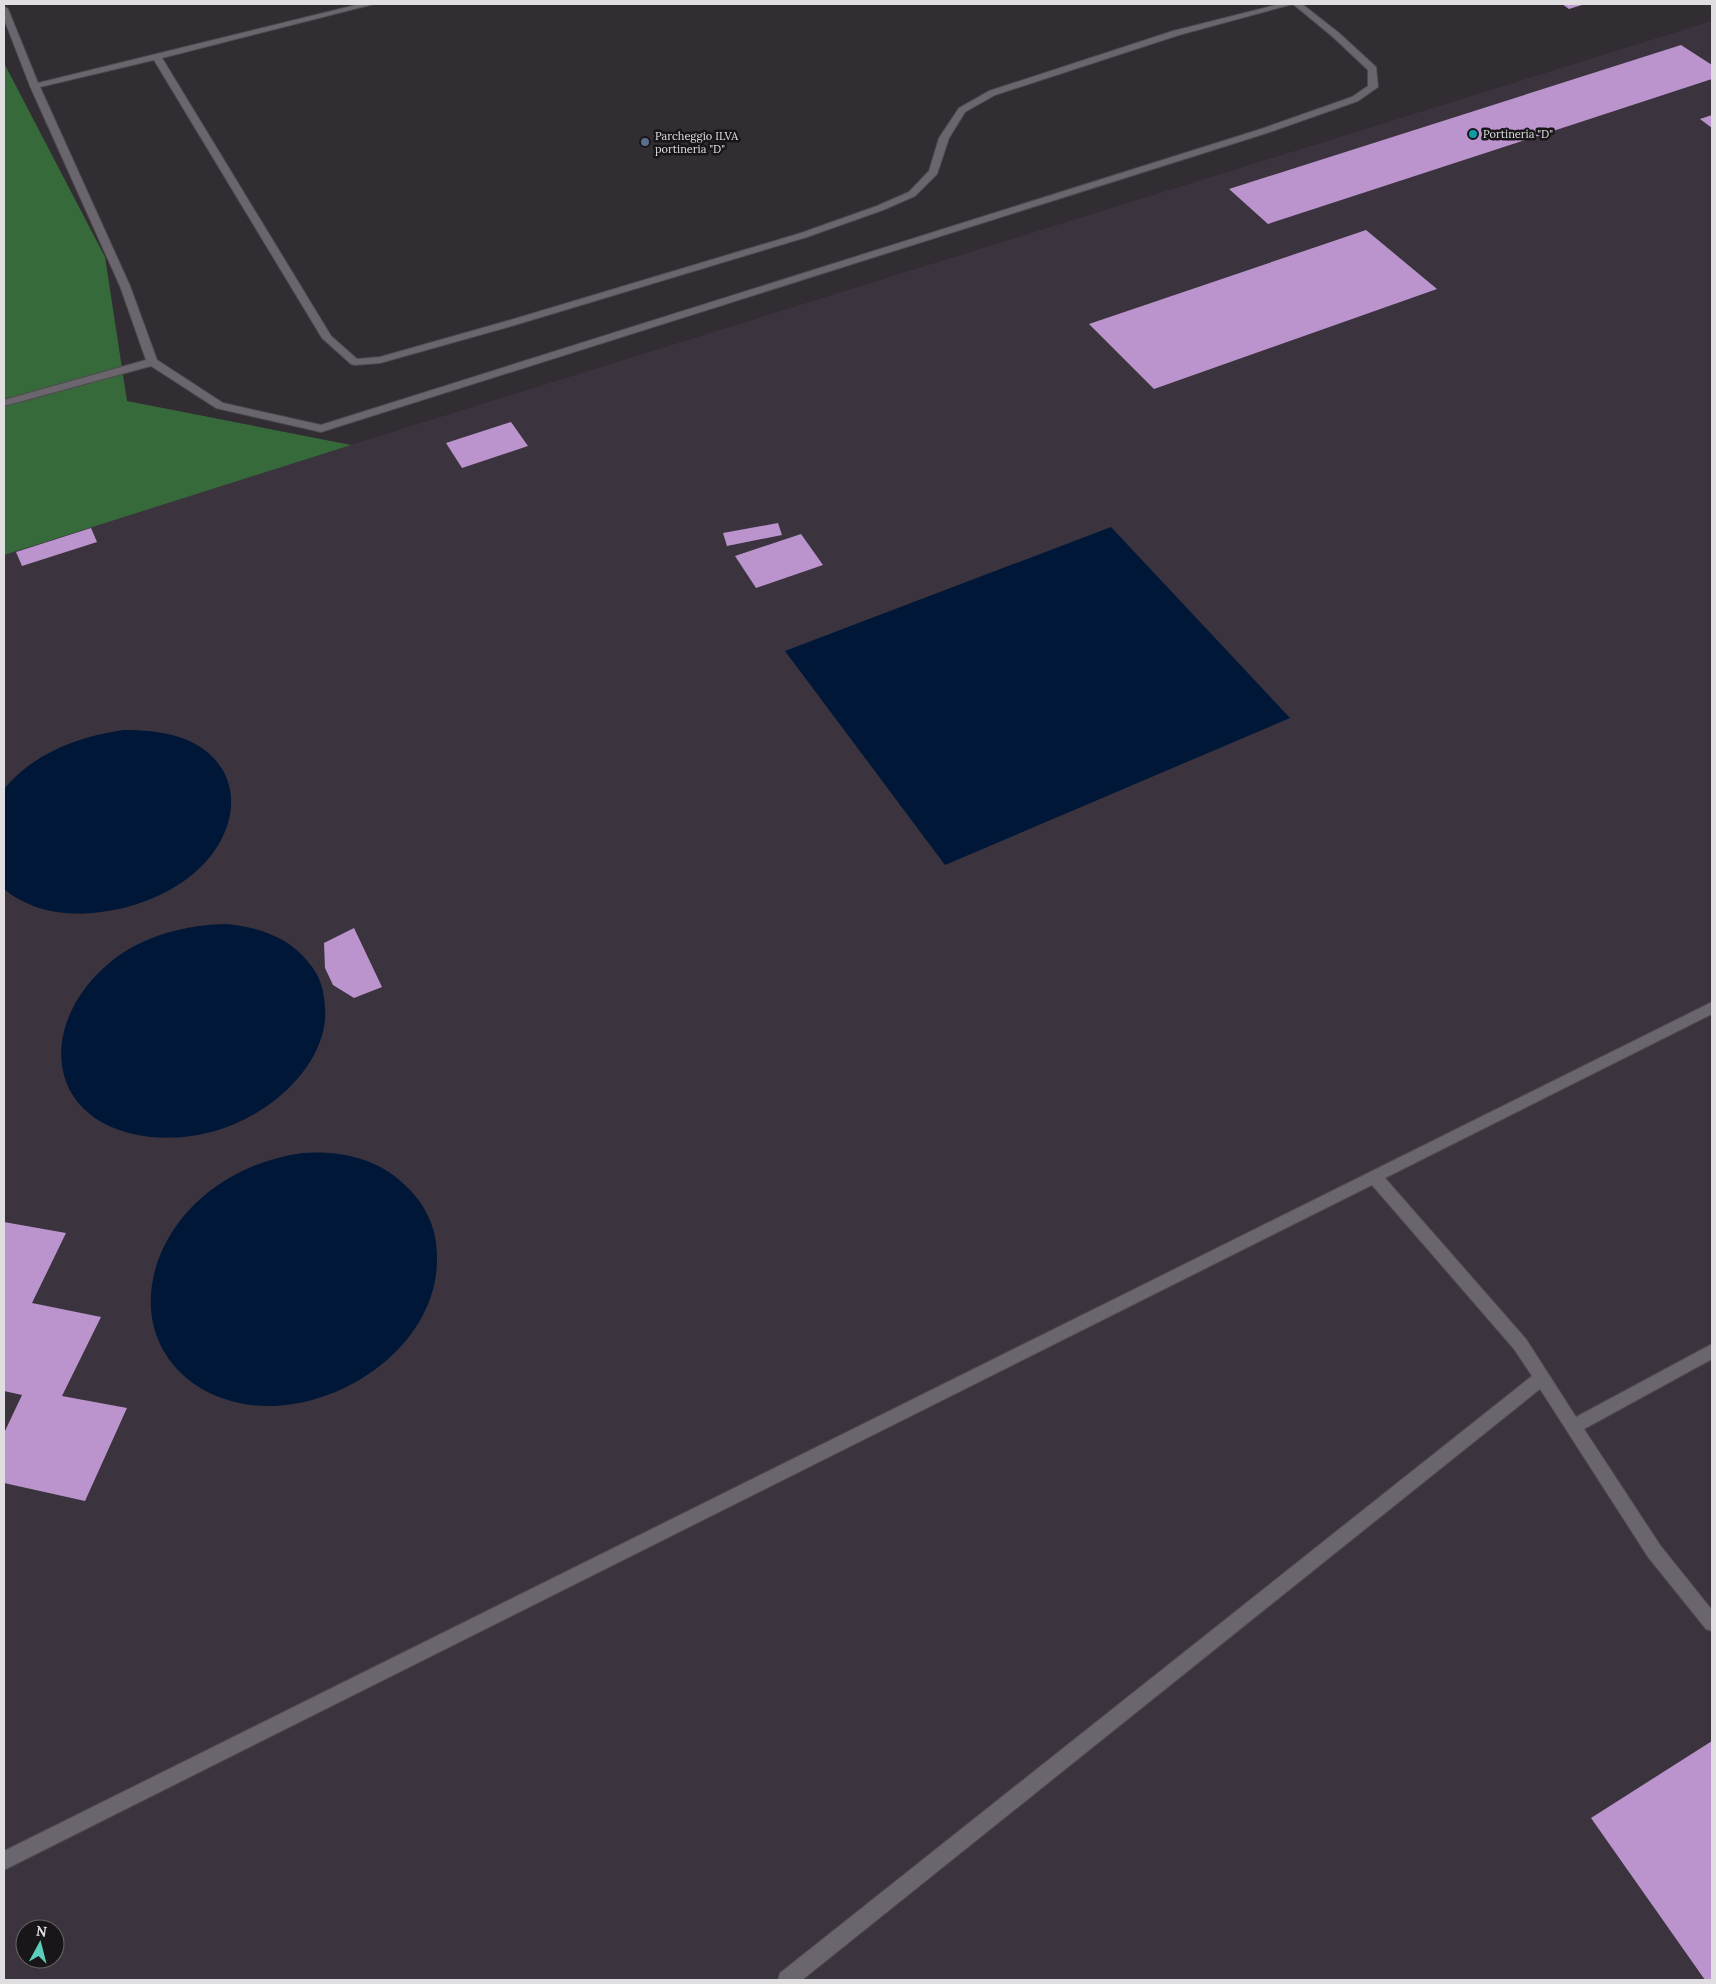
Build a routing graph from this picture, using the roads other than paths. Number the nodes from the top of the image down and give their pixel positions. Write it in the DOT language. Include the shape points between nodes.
graph roads {
  1 [pos="370,4"];
  2 [pos="1289,4"];
  3 [pos="1297,4"];
  4 [pos="4,8"];
  5 [pos="157,57"];
  6 [pos="35,86"];
  7 [pos="152,362"];
  8 [pos="4,402"];
  9 [pos="1712,1008"];
  10 [pos="1374,1176"];
  11 [pos="1712,1351"];
  12 [pos="1542,1378"];
  13 [pos="1573,1427"];
  14 [pos="1712,1623"];
  15 [pos="4,1861"];
  16 [pos="787,1980"];
  1 -- 5 [label="lane"];
  2 -- 5 [label="lane" via="1176,33 992,93 962,110 944,138 934,172 912,194 880,208 804,236 512,324 380,360 355,362 327,338"];
  3 -- 7 [label="lane" via="1373,69 1373,87 1355,99 1264,131 321,428 220,406"];
  4 -- 6 [label="lane"];
  5 -- 6 [label="lane"];
  6 -- 7 [label="lane" via="125,286"];
  7 -- 8 [label="lane"];
  9 -- 10 [label="lane"];
  10 -- 12 [label="lane" via="1520,1344"];
  10 -- 15 [label="lane"];
  11 -- 13 [label="lane"];
  12 -- 13 [label="lane"];
  12 -- 16 [label="lane"];
  13 -- 14 [label="lane" via="1654,1550"];
}
